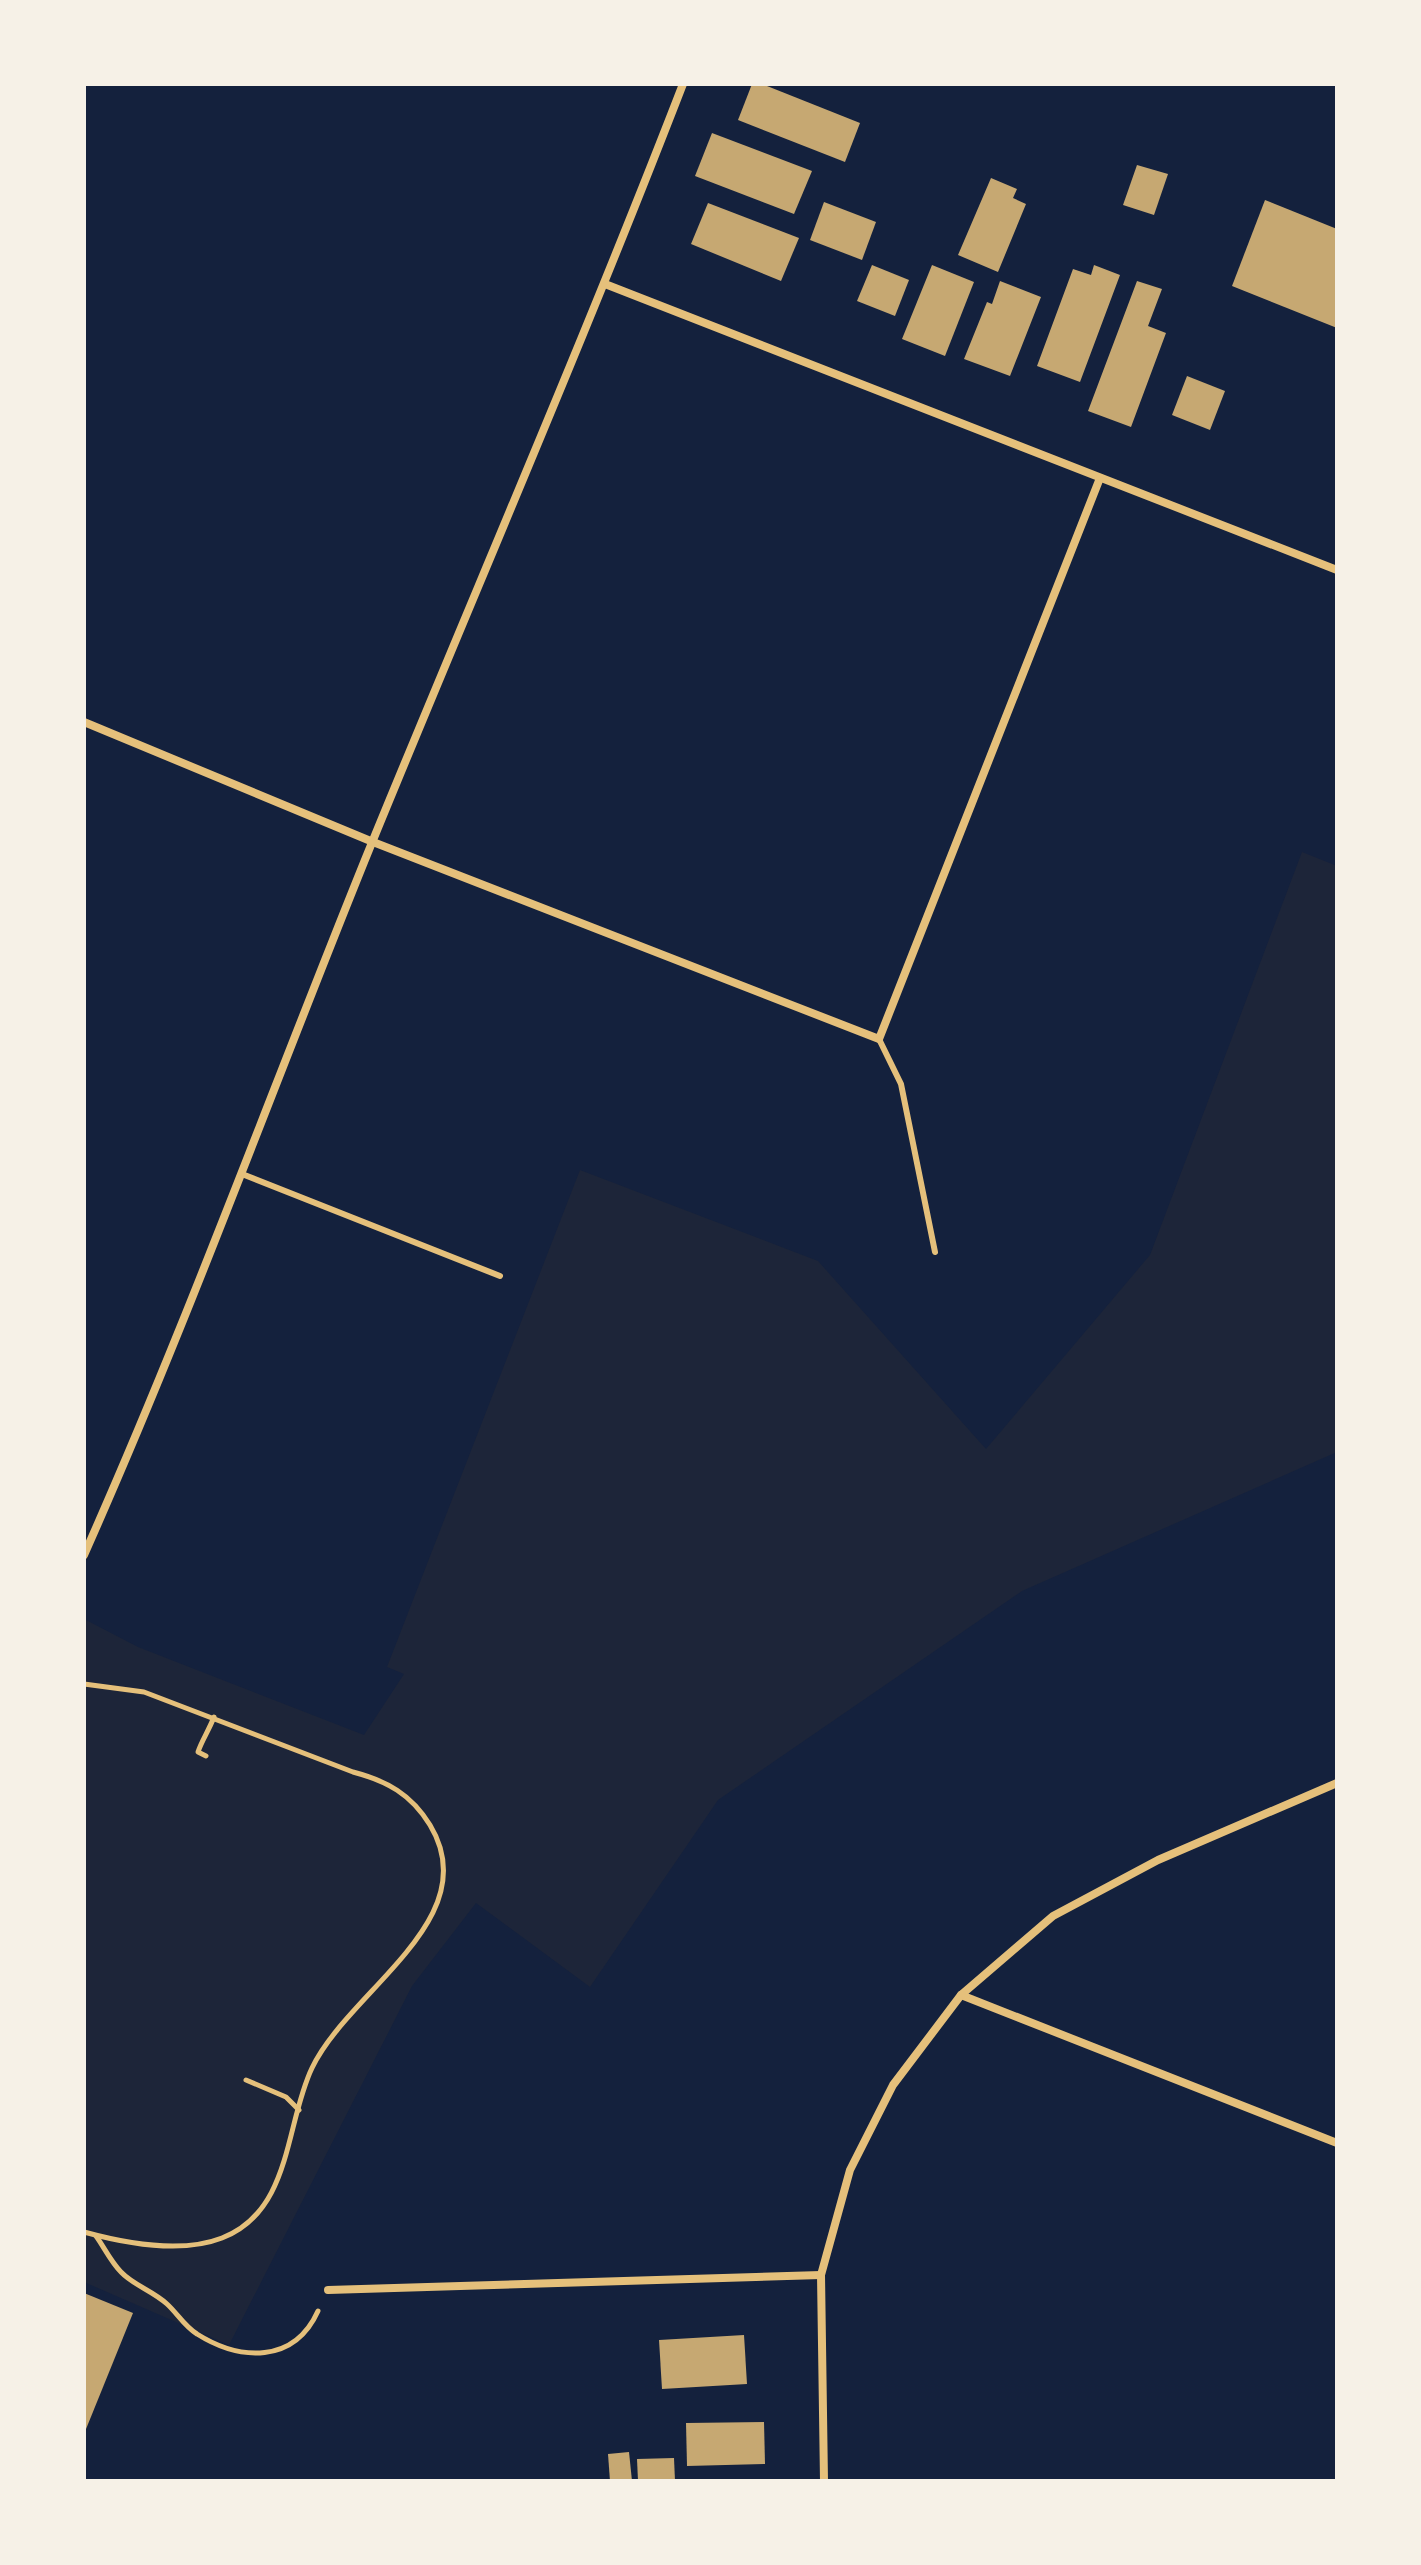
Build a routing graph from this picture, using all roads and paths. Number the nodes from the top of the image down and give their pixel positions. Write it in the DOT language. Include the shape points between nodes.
graph roads {
  1 [pos="683,84"];
  2 [pos="605,284"];
  3 [pos="1100,478"];
  4 [pos="1337,570"];
  5 [pos="84,722"];
  6 [pos="373,842"];
  7 [pos="879,1039"];
  8 [pos="242,1174"];
  9 [pos="935,1252"];
  10 [pos="500,1276"];
  11 [pos="84,1555"];
  12 [pos="84,1684"];
  13 [pos="214,1717"];
  14 [pos="206,1756"];
  15 [pos="1337,1783"];
  16 [pos="961,1995"];
  17 [pos="246,2080"];
  18 [pos="300,2111"];
  19 [pos="1337,2143"];
  20 [pos="84,2232"];
  21 [pos="96,2235"];
  22 [pos="821,2275"];
  23 [pos="328,2290"];
  24 [pos="824,2481"];
  1 -- 2 [label="street"];
  2 -- 3 [label="street"];
  2 -- 6 [label="street"];
  3 -- 4 [label="street"];
  3 -- 7 [label="street"];
  5 -- 6 [label="street"];
  6 -- 7 [label="street"];
  6 -- 8 [label="street"];
  7 -- 9 [label="lane" via="901,1084"];
  8 -- 10 [label="lane"];
  8 -- 11 [label="street"];
  12 -- 13 [label="path" via="144,1692"];
  13 -- 14 [label="path" via="198,1752"];
  13 -- 18 [label="path" via="383,1780 416,1805 441,1843 447,1872 434,1914 339,2023 312,2068"];
  15 -- 16 [label="street" via="1158,1860 1053,1916"];
  16 -- 19 [label="street"];
  16 -- 22 [label="street" via="893,2085 857,2156"];
  17 -- 18 [label="path" via="286,2097"];
  18 -- 21 [label="path" via="266,2202 252,2219 221,2238 165,2246"];
  20 -- 21 [label="path"];
  21 -- 23 [label="path" via="121,2272 165,2302 194,2333 234,2353 258,2354 289,2344 309,2329"];
  22 -- 23 [label="street"];
  22 -- 24 [label="street"];
}
